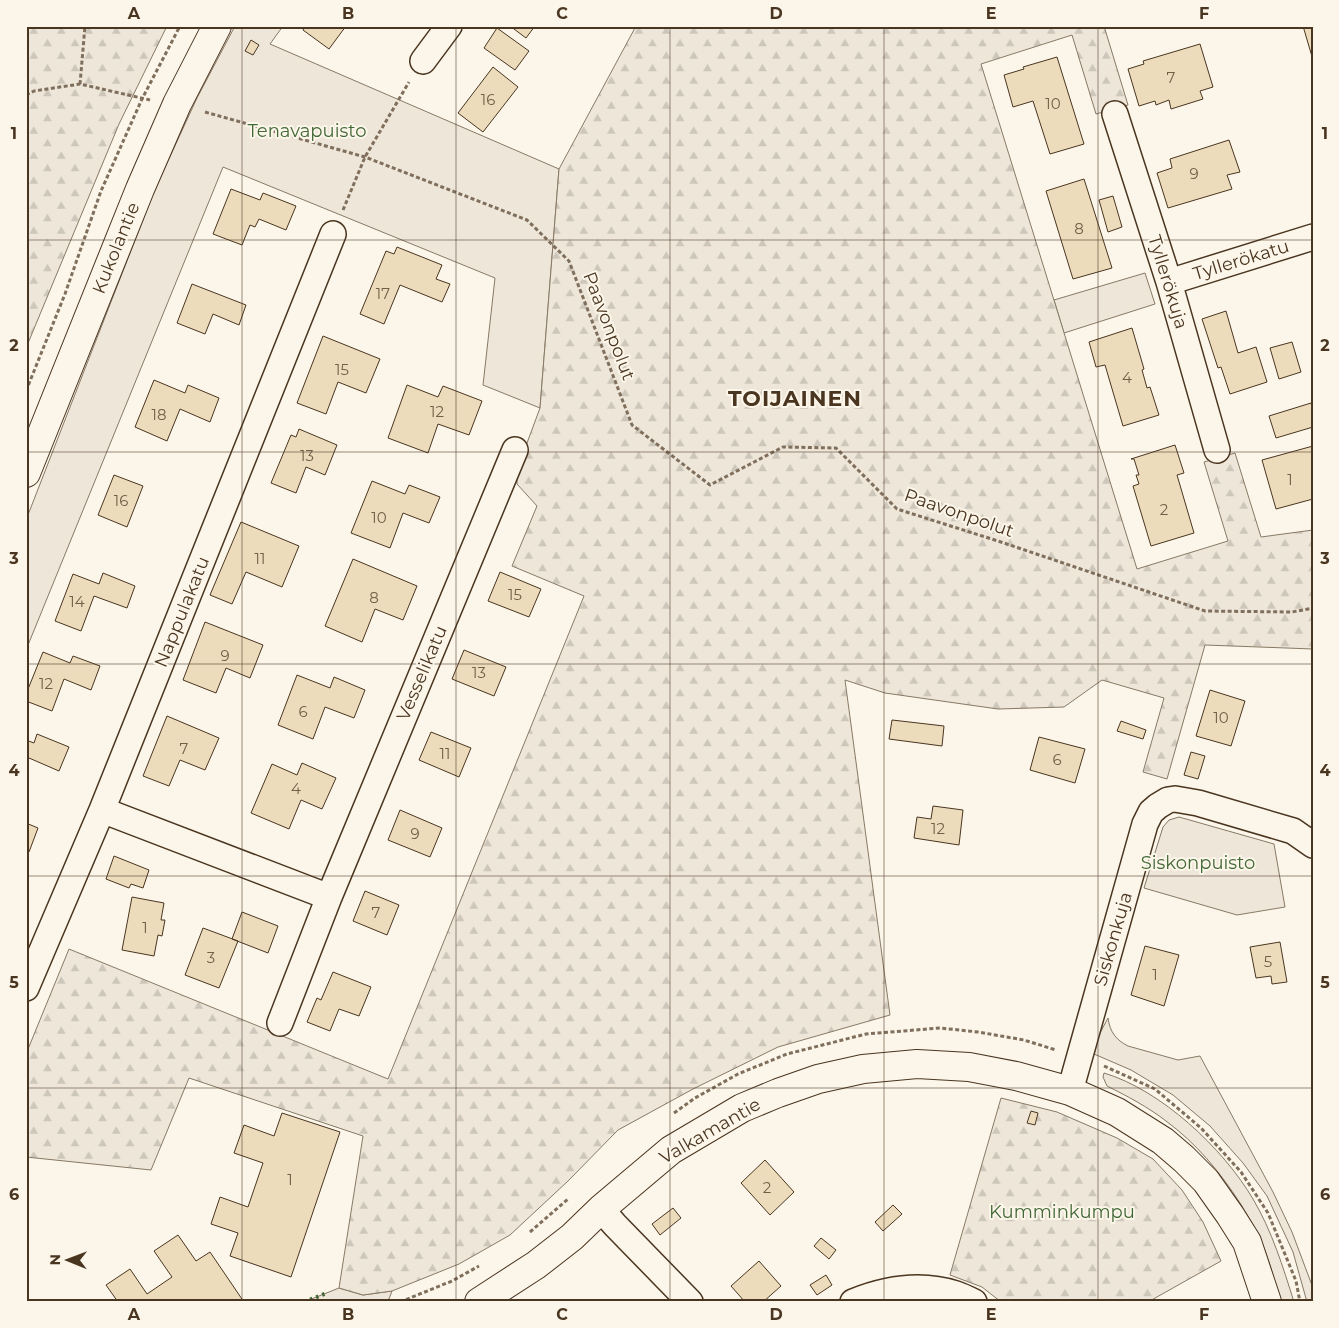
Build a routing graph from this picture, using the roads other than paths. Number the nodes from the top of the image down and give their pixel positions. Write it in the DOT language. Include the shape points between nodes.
graph roads {
  1 [pos="217,26"];
  2 [pos="449,26"];
  3 [pos="423,61"];
  4 [pos="1115,114"];
  5 [pos="334,234"];
  6 [pos="1313,237"];
  7 [pos="1169,282"];
  8 [pos="515,450"];
  9 [pos="1217,450"];
  10 [pos="26,473"];
  11 [pos="102,810"];
  12 [pos="1313,844"];
  13 [pos="329,897"];
  14 [pos="26,988"];
  15 [pos="280,1024"];
  16 [pos="1070,1091"];
  17 [pos="601,1209"];
  18 [pos="479,1302"];
  19 [pos="690,1302"];
  20 [pos="852,1302"];
  21 [pos="974,1302"];
  22 [pos="1267,1302"];
  1 -- 10 [label="street, Kukolantie" via="177,104 140,189"];
  2 -- 3 [label="street"];
  4 -- 7 [label="street, Tyllerökuja"];
  5 -- 11 [label="street, Nappulakatu"];
  6 -- 7 [label="street, Tyllerökatu"];
  7 -- 9 [label="street, Tyllerökuja"];
  8 -- 13 [label="street, Vesselikatu"];
  11 -- 13 [label="street"];
  11 -- 14 [label="street, Nappulakatu"];
  12 -- 16 [label="street, Siskonkuja" via="1294,831 1198,803 1168,800 1151,812"];
  13 -- 15 [label="street, Vesselikatu"];
  16 -- 17 [label="street, Valkamantie" via="969,1067 917,1064 863,1069 818,1079 742,1108 671,1150"];
  16 -- 22 [label="street, Valkamantie" via="1117,1112 1163,1141 1206,1181 1247,1242"];
  17 -- 18 [label="street, Valkamantie" via="572,1238"];
  17 -- 19 [label="street"];
  20 -- 21 [label="street" via="893,1290 924,1288 956,1294"];
}
